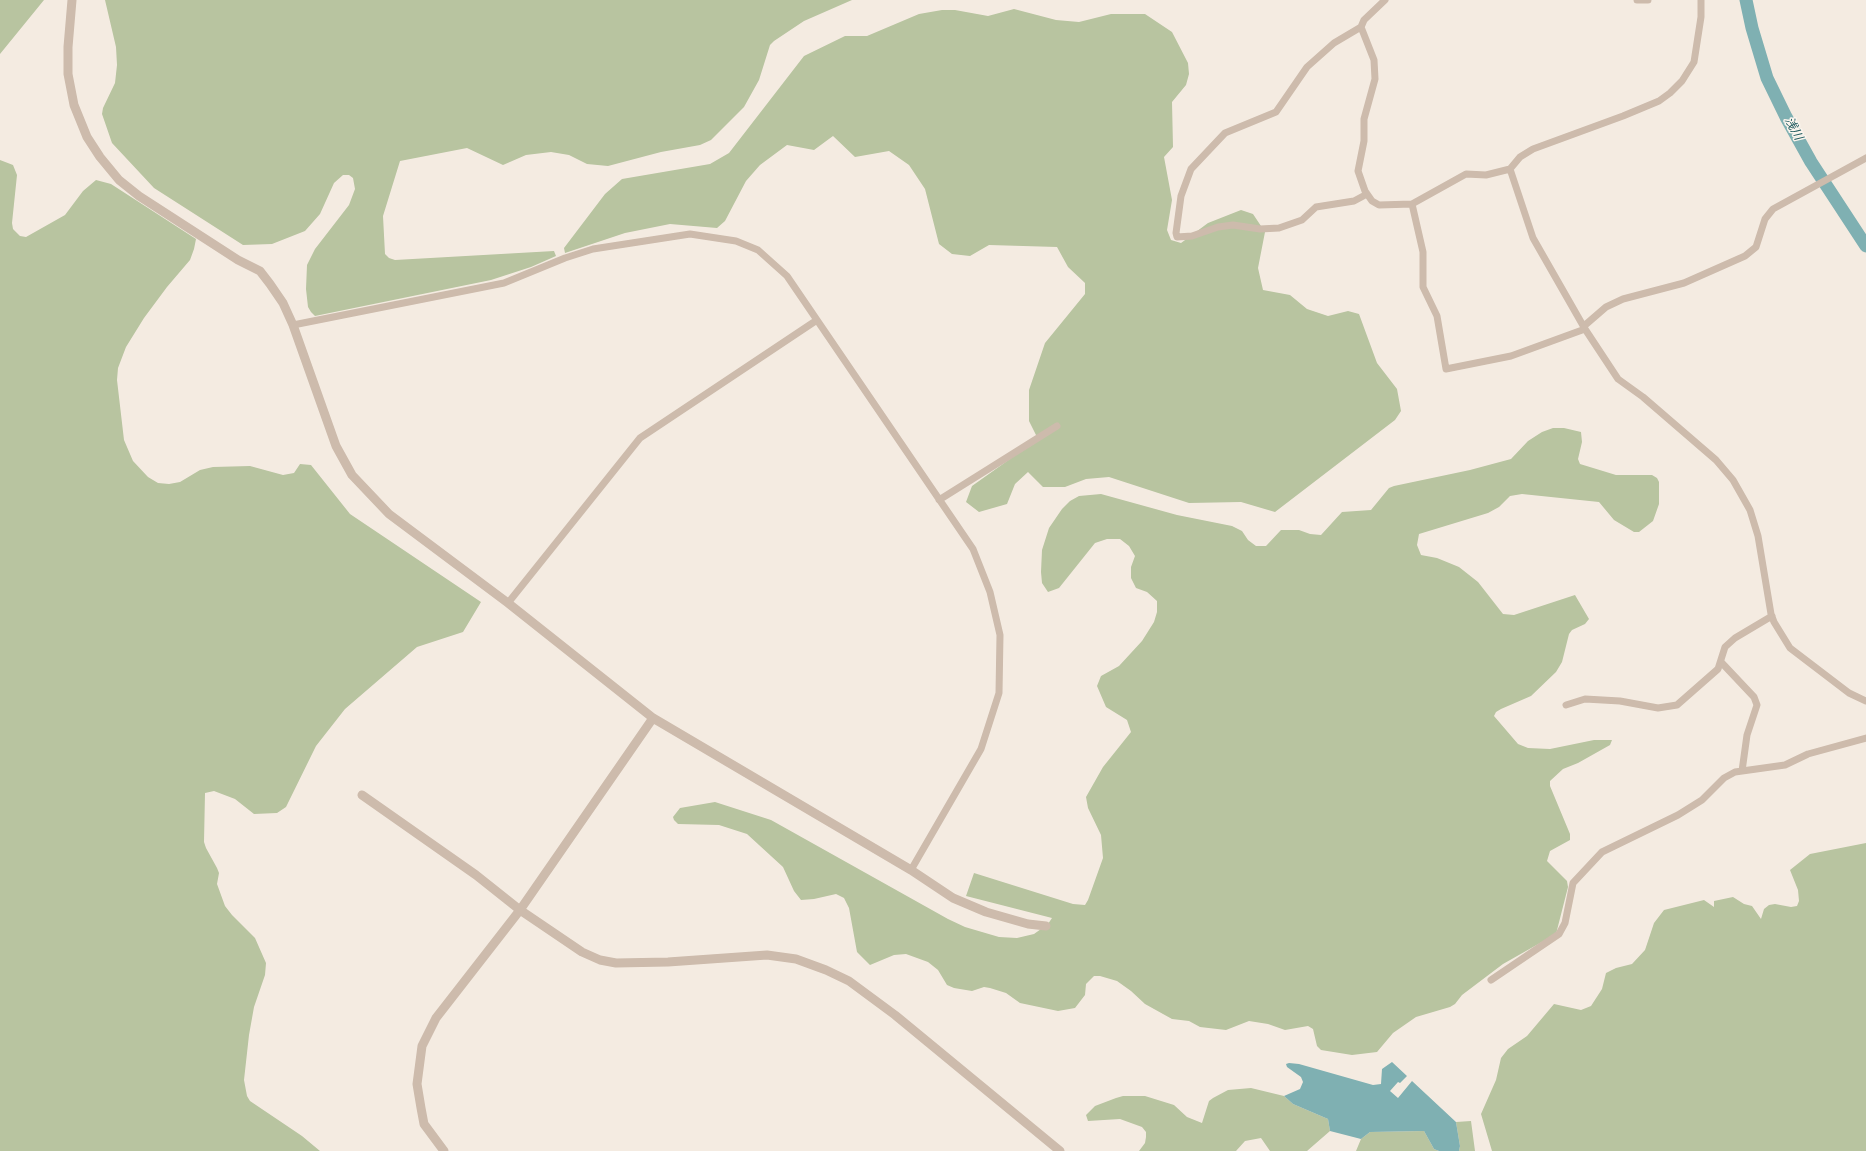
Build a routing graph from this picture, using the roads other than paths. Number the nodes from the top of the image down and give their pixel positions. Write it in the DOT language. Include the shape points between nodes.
graph roads {
  1 [pos="72,0"];
  2 [pos="1385,0"];
  3 [pos="1637,0"];
  4 [pos="1648,0"];
  5 [pos="1701,0"];
  6 [pos="1361,27"];
  7 [pos="1866,158"];
  8 [pos="1510,169"];
  9 [pos="1367,194"];
  10 [pos="1412,204"];
  11 [pos="817,320"];
  12 [pos="293,325"];
  13 [pos="1584,328"];
  14 [pos="1056,426"];
  15 [pos="939,500"];
  16 [pos="508,603"];
  17 [pos="1772,616"];
  18 [pos="1721,662"];
  19 [pos="1866,701"];
  20 [pos="1566,705"];
  21 [pos="653,718"];
  22 [pos="1866,738"];
  23 [pos="1742,771"];
  24 [pos="362,795"];
  25 [pos="911,870"];
  26 [pos="520,910"];
  27 [pos="1046,926"];
  28 [pos="1491,980"];
  29 [pos="444,1151"];
  30 [pos="1060,1151"];
  1 -- 12 [label="street" via="68,74 74,105 87,137 100,157 119,180 139,196 238,260 260,271 283,303"];
  2 -- 6 [label="street" via="1364,20"];
  3 -- 4 [label="street"];
  5 -- 8 [label="street" via="1694,62 1670,94 1623,116 1533,149 1520,157"];
  6 -- 9 [label="street" via="1374,60 1375,79 1364,119 1364,141 1358,171"];
  6 -- 9 [label="street" via="1334,43 1307,67 1276,112 1225,133 1191,169 1181,196 1176,233 1177,237 1192,236 1233,225 1260,229 1279,228 1302,220 1316,207 1354,202"];
  7 -- 13 [label="street" via="1772,209 1768,213 1756,247 1745,256 1684,283 1623,299 1606,307"];
  8 -- 10 [label="street" via="1486,175 1466,174"];
  8 -- 13 [label="street" via="1533,238"];
  9 -- 10 [label="street" via="1379,205"];
  10 -- 13 [label="street" via="1423,252 1423,287 1437,316 1446,369 1511,356"];
  11 -- 12 [label="street" via="787,276 758,250 736,241 690,234 593,249 504,282"];
  11 -- 15 [label="street"];
  11 -- 16 [label="street" via="640,438"];
  12 -- 16 [label="street" via="336,446 352,475 389,514"];
  13 -- 17 [label="street" via="1618,380 1643,397 1716,460 1733,480 1750,510 1758,536"];
  14 -- 15 [label="street"];
  15 -- 25 [label="street" via="973,549 990,592 1000,635 999,693 981,749"];
  16 -- 21 [label="street"];
  17 -- 18 [label="street" via="1735,638 1725,647"];
  17 -- 19 [label="street" via="1790,648 1849,693"];
  18 -- 20 [label="street" via="1718,669 1677,705 1658,708 1620,701 1584,699"];
  18 -- 23 [label="street" via="1754,697 1757,705 1747,736"];
  21 -- 25 [label="street"];
  21 -- 26 [label="street"];
  22 -- 23 [label="street" via="1808,754 1785,765"];
  23 -- 28 [label="street" via="1724,778 1702,800 1678,815 1602,852 1573,883 1565,923 1559,934"];
  24 -- 26 [label="street" via="476,875"];
  25 -- 27 [label="street" via="953,898 986,912 1028,924"];
  26 -- 29 [label="street" via="436,1018 422,1046 417,1084 424,1124"];
  26 -- 30 [label="street" via="582,952 600,960 616,963 668,962 767,955 796,959 826,970 849,981 895,1015"];
}
